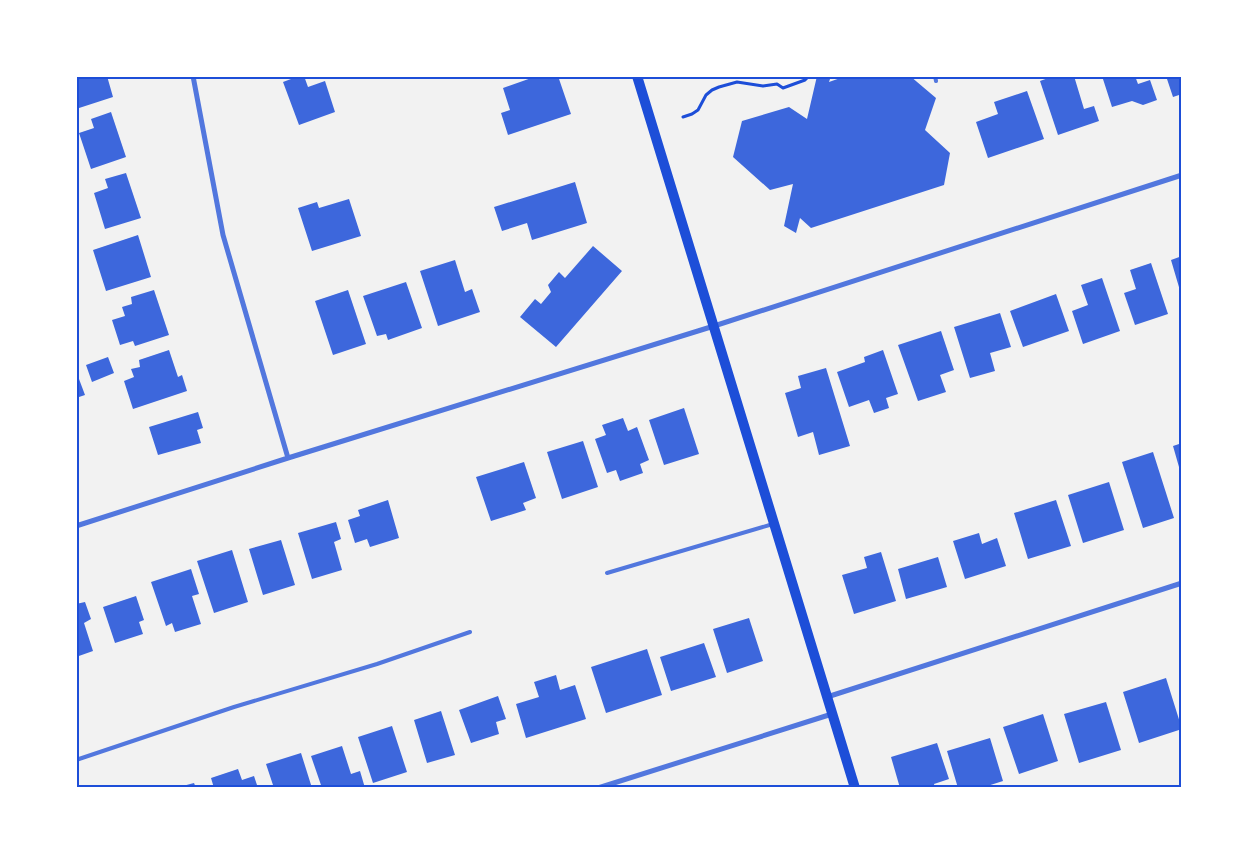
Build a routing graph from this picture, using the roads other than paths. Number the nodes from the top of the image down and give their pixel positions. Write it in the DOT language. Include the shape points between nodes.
graph roads {
  1 [pos="193,76"];
  2 [pos="637,76"];
  3 [pos="1182,175"];
  4 [pos="714,326"];
  5 [pos="288,458"];
  6 [pos="774,524"];
  7 [pos="76,526"];
  8 [pos="607,573"];
  9 [pos="1182,583"];
  10 [pos="470,632"];
  11 [pos="827,697"];
  12 [pos="832,714"];
  13 [pos="76,760"];
  14 [pos="617,785"];
  15 [pos="598,788"];
  16 [pos="854,788"];
  1 -- 5 [label="street" via="223,235"];
  2 -- 4 [label="main road"];
  3 -- 4 [label="street"];
  4 -- 5 [label="street"];
  4 -- 6 [label="main road"];
  5 -- 7 [label="street"];
  6 -- 8 [label="lane"];
  6 -- 11 [label="main road"];
  9 -- 11 [label="street"];
  10 -- 13 [label="lane"];
  11 -- 12 [label="main road"];
  12 -- 14 [label="street"];
  12 -- 16 [label="main road"];
  14 -- 15 [label="street"];
}
